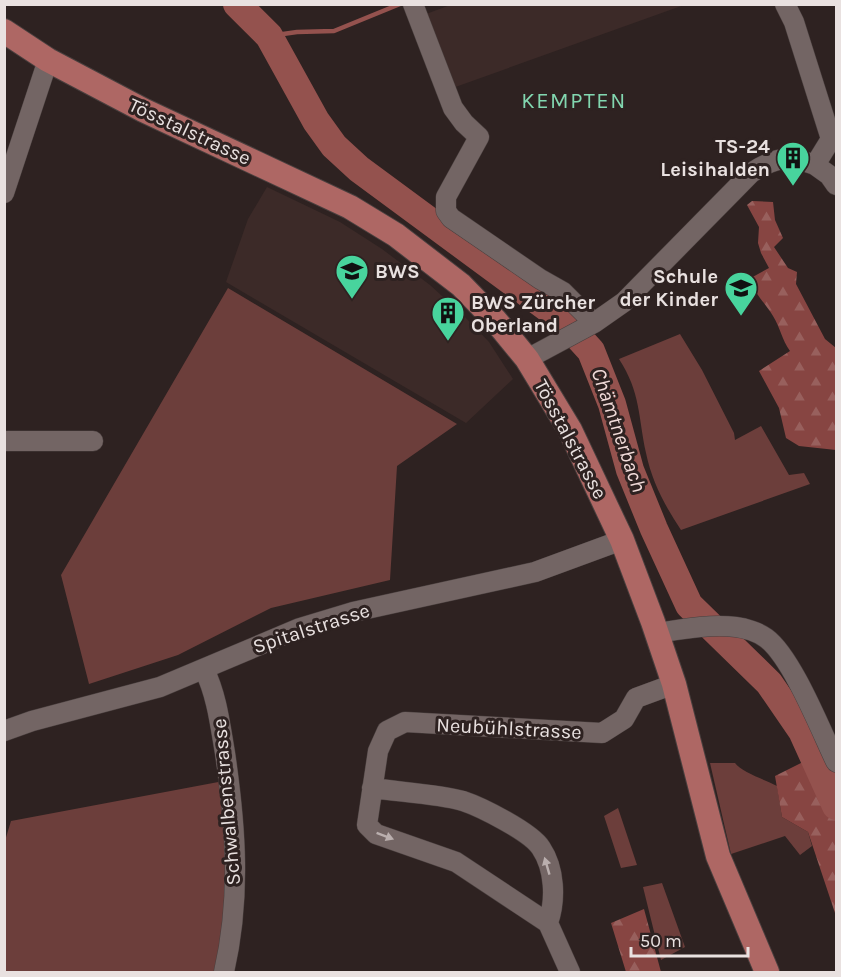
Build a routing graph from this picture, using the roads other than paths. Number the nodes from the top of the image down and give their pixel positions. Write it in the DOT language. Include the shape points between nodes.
graph roads {
  1 [pos="785,4"];
  2 [pos="415,11"];
  3 [pos="4,31"];
  4 [pos="48,60"];
  5 [pos="834,137"];
  6 [pos="815,165"];
  7 [pos="837,185"];
  8 [pos="4,193"];
  9 [pos="591,324"];
  10 [pos="527,358"];
  11 [pos="4,441"];
  12 [pos="93,441"];
  13 [pos="622,540"];
  14 [pos="657,633"];
  15 [pos="204,669"];
  16 [pos="674,684"];
  17 [pos="4,731"];
  18 [pos="837,762"];
  19 [pos="372,788"];
  20 [pos="548,923"];
  21 [pos="224,972"];
  22 [pos="570,972"];
  23 [pos="767,972"];
  1 -- 5 [label="street"];
  2 -- 9 [label="street" via="453,108 479,137 446,197 446,212 563,292"];
  3 -- 4 [label="main road, Tösstalstrasse"];
  4 -- 8 [label="street"];
  4 -- 10 [label="main road, Tösstalstrasse" via="143,110 350,207 396,235 461,285"];
  5 -- 6 [label="street"];
  6 -- 7 [label="street"];
  6 -- 9 [label="street" via="785,158 751,173 643,285"];
  9 -- 10 [label="street"];
  10 -- 13 [label="main road, Tösstalstrasse" via="560,410"];
  11 -- 12 [label="street"];
  13 -- 14 [label="main road, Tösstalstrasse"];
  13 -- 15 [label="street, Spitalstrasse" via="535,572 373,607 300,628"];
  14 -- 16 [label="main road, Tösstalstrasse"];
  14 -- 18 [label="street" via="693,627 734,627 766,638 785,658"];
  15 -- 17 [label="street, Spitalstrasse" via="160,687"];
  15 -- 21 [label="street, Schwalbenstrasse" via="217,702 237,868 231,944"];
  16 -- 19 [label="street, Neubühlstrasse" via="636,698 624,719 602,733 405,722 387,731 378,751"];
  16 -- 23 [label="main road, Tösstalstrasse" via="718,856"];
  19 -- 20 [label="street, Neubühlstrasse, one-way" via="367,825 376,834 456,862"];
  20 -- 19 [label="street, one-way" via="554,890 547,862 541,847 525,834 483,808 460,801"];
  20 -- 22 [label="street"];
}
